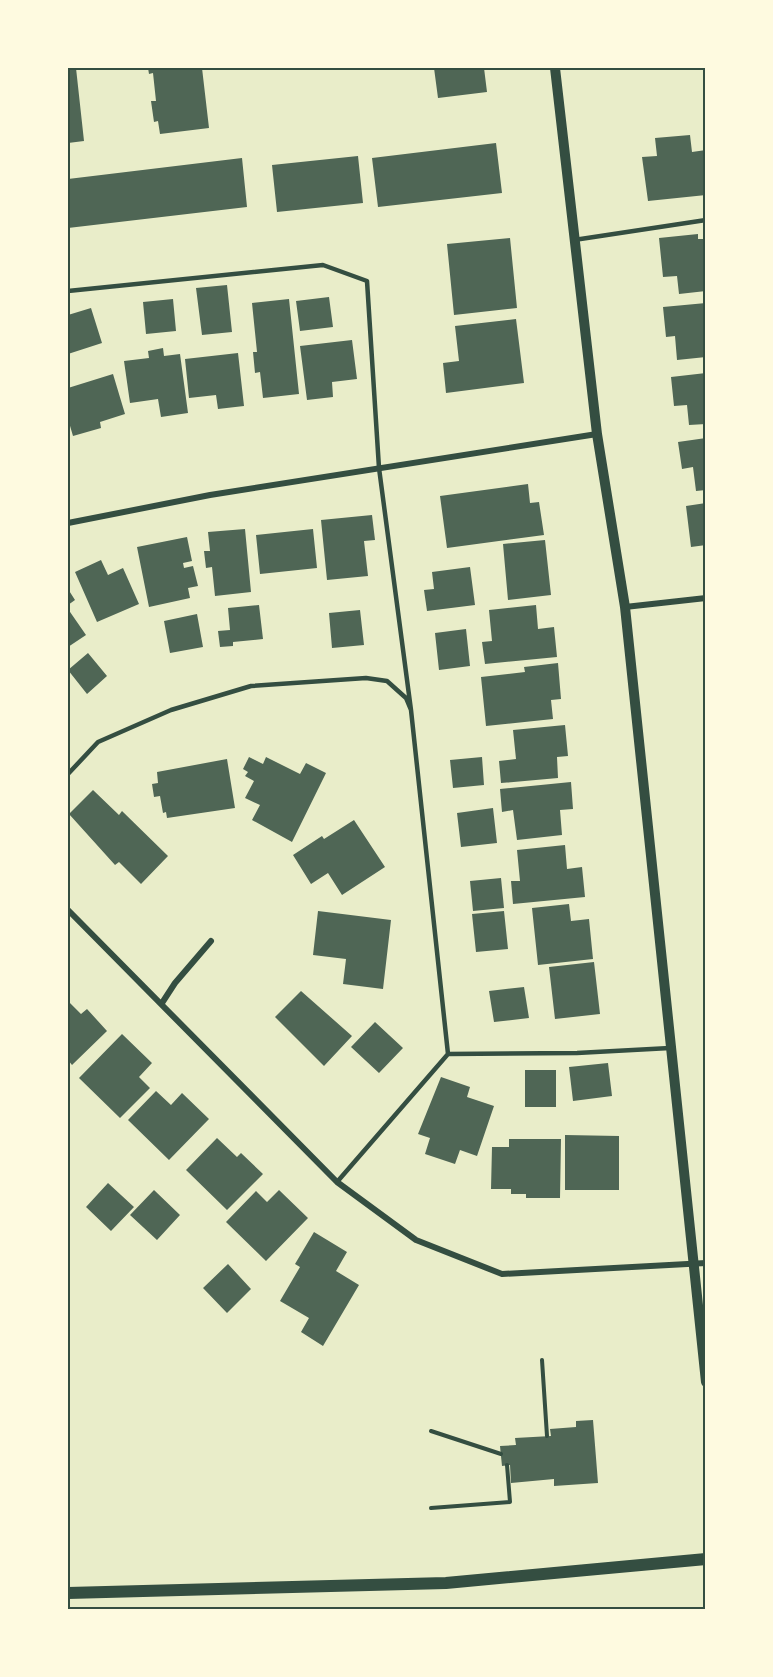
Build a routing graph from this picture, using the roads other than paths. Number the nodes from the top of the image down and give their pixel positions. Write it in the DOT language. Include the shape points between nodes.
graph roads {
  1 [pos="555,68"];
  2 [pos="705,220"];
  3 [pos="574,240"];
  4 [pos="68,291"];
  5 [pos="597,434"];
  6 [pos="379,468"];
  7 [pos="68,523"];
  8 [pos="705,598"];
  9 [pos="625,607"];
  10 [pos="411,710"];
  11 [pos="68,774"];
  12 [pos="68,910"];
  13 [pos="212,941"];
  14 [pos="162,1003"];
  15 [pos="670,1048"];
  16 [pos="448,1054"];
  17 [pos="337,1182"];
  18 [pos="705,1263"];
  19 [pos="692,1264"];
  20 [pos="705,1382"];
  21 [pos="705,1559"];
  22 [pos="68,1593"];
  1 -- 3 [label="street"];
  2 -- 3 [label="lane"];
  3 -- 5 [label="street"];
  4 -- 6 [label="lane" via="323,265 367,281"];
  5 -- 6 [label="street"];
  5 -- 9 [label="street"];
  6 -- 7 [label="street"];
  6 -- 10 [label="lane"];
  8 -- 9 [label="street"];
  9 -- 15 [label="street"];
  10 -- 11 [label="lane" via="406,698 387,681 366,678 251,686 171,710 98,742"];
  10 -- 16 [label="lane"];
  12 -- 14 [label="street"];
  13 -- 14 [label="street"];
  14 -- 17 [label="street"];
  15 -- 16 [label="lane"];
  15 -- 19 [label="street"];
  16 -- 17 [label="lane"];
  17 -- 19 [label="street" via="416,1240 502,1274"];
  18 -- 19 [label="street"];
  19 -- 20 [label="street"];
  21 -- 22 [label="main road" via="446,1583"];
}
